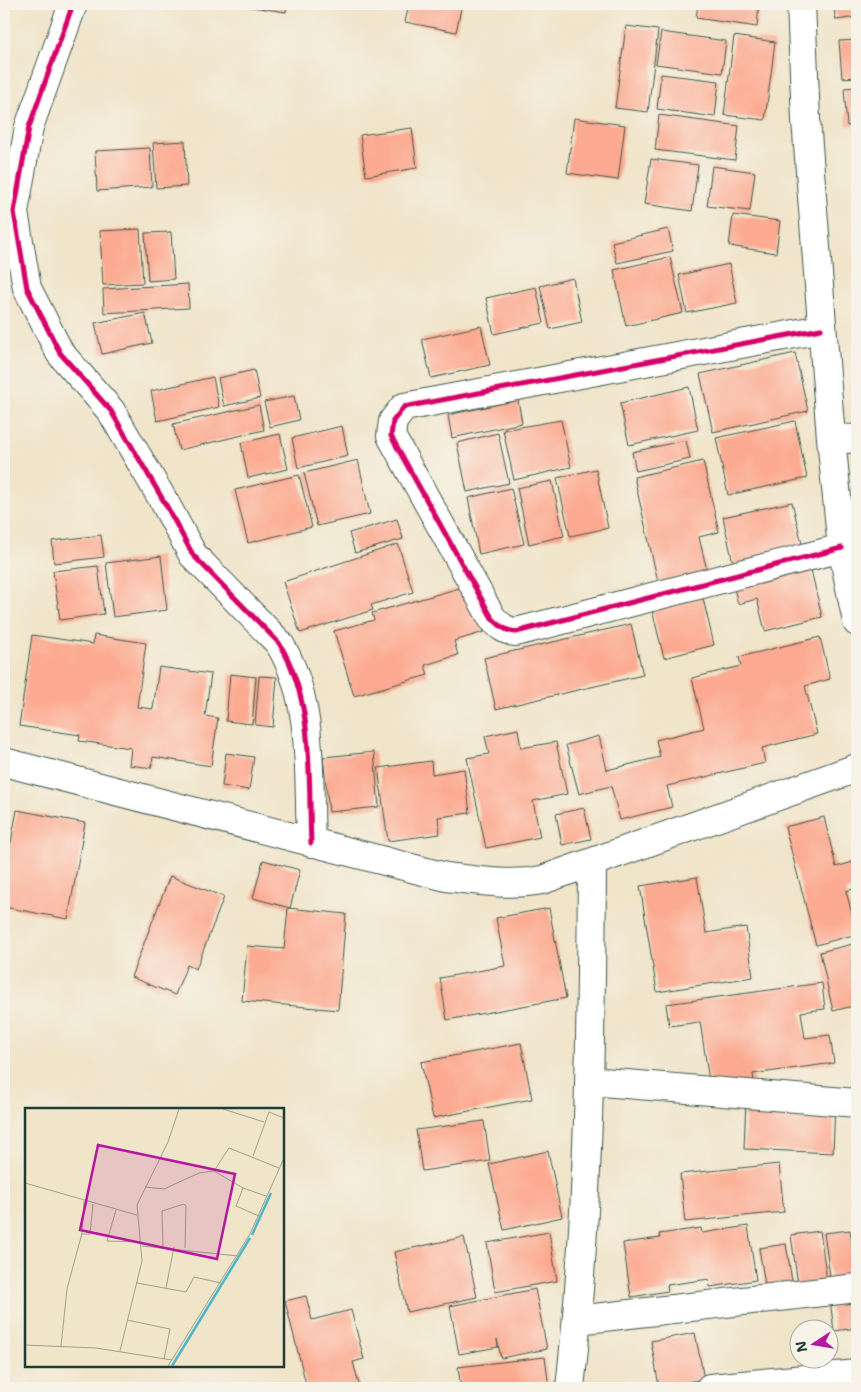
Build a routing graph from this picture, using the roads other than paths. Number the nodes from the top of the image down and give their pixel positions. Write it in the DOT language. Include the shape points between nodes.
graph roads {
  1 [pos="73,4"];
  2 [pos="801,4"];
  3 [pos="9,211"];
  4 [pos="822,329"];
  5 [pos="844,438"];
  6 [pos="842,548"];
  7 [pos="857,622"];
  8 [pos="4,762"];
  9 [pos="856,775"];
  10 [pos="312,843"];
  11 [pos="592,864"];
  12 [pos="590,1081"];
  13 [pos="857,1102"];
  14 [pos="857,1288"];
  15 [pos="577,1320"];
  16 [pos="857,1374"];
  17 [pos="570,1388"];
  18 [pos="710,1388"];
  1 -- 3 [label="street" via="29,127"];
  2 -- 4 [label="street"];
  3 -- 10 [label="street" via="27,288 60,353 111,411 193,555 279,643 289,659 305,717"];
  4 -- 5 [label="street"];
  4 -- 6 [label="street" via="404,407 393,421 391,436 492,618 508,631 516,632"];
  5 -- 6 [label="street"];
  6 -- 7 [label="street"];
  8 -- 10 [label="street"];
  9 -- 11 [label="street"];
  10 -- 11 [label="street" via="446,877 500,883 523,884"];
  11 -- 12 [label="street"];
  12 -- 13 [label="street"];
  12 -- 15 [label="street"];
  14 -- 15 [label="street"];
  15 -- 17 [label="street"];
  16 -- 18 [label="street"];
}
